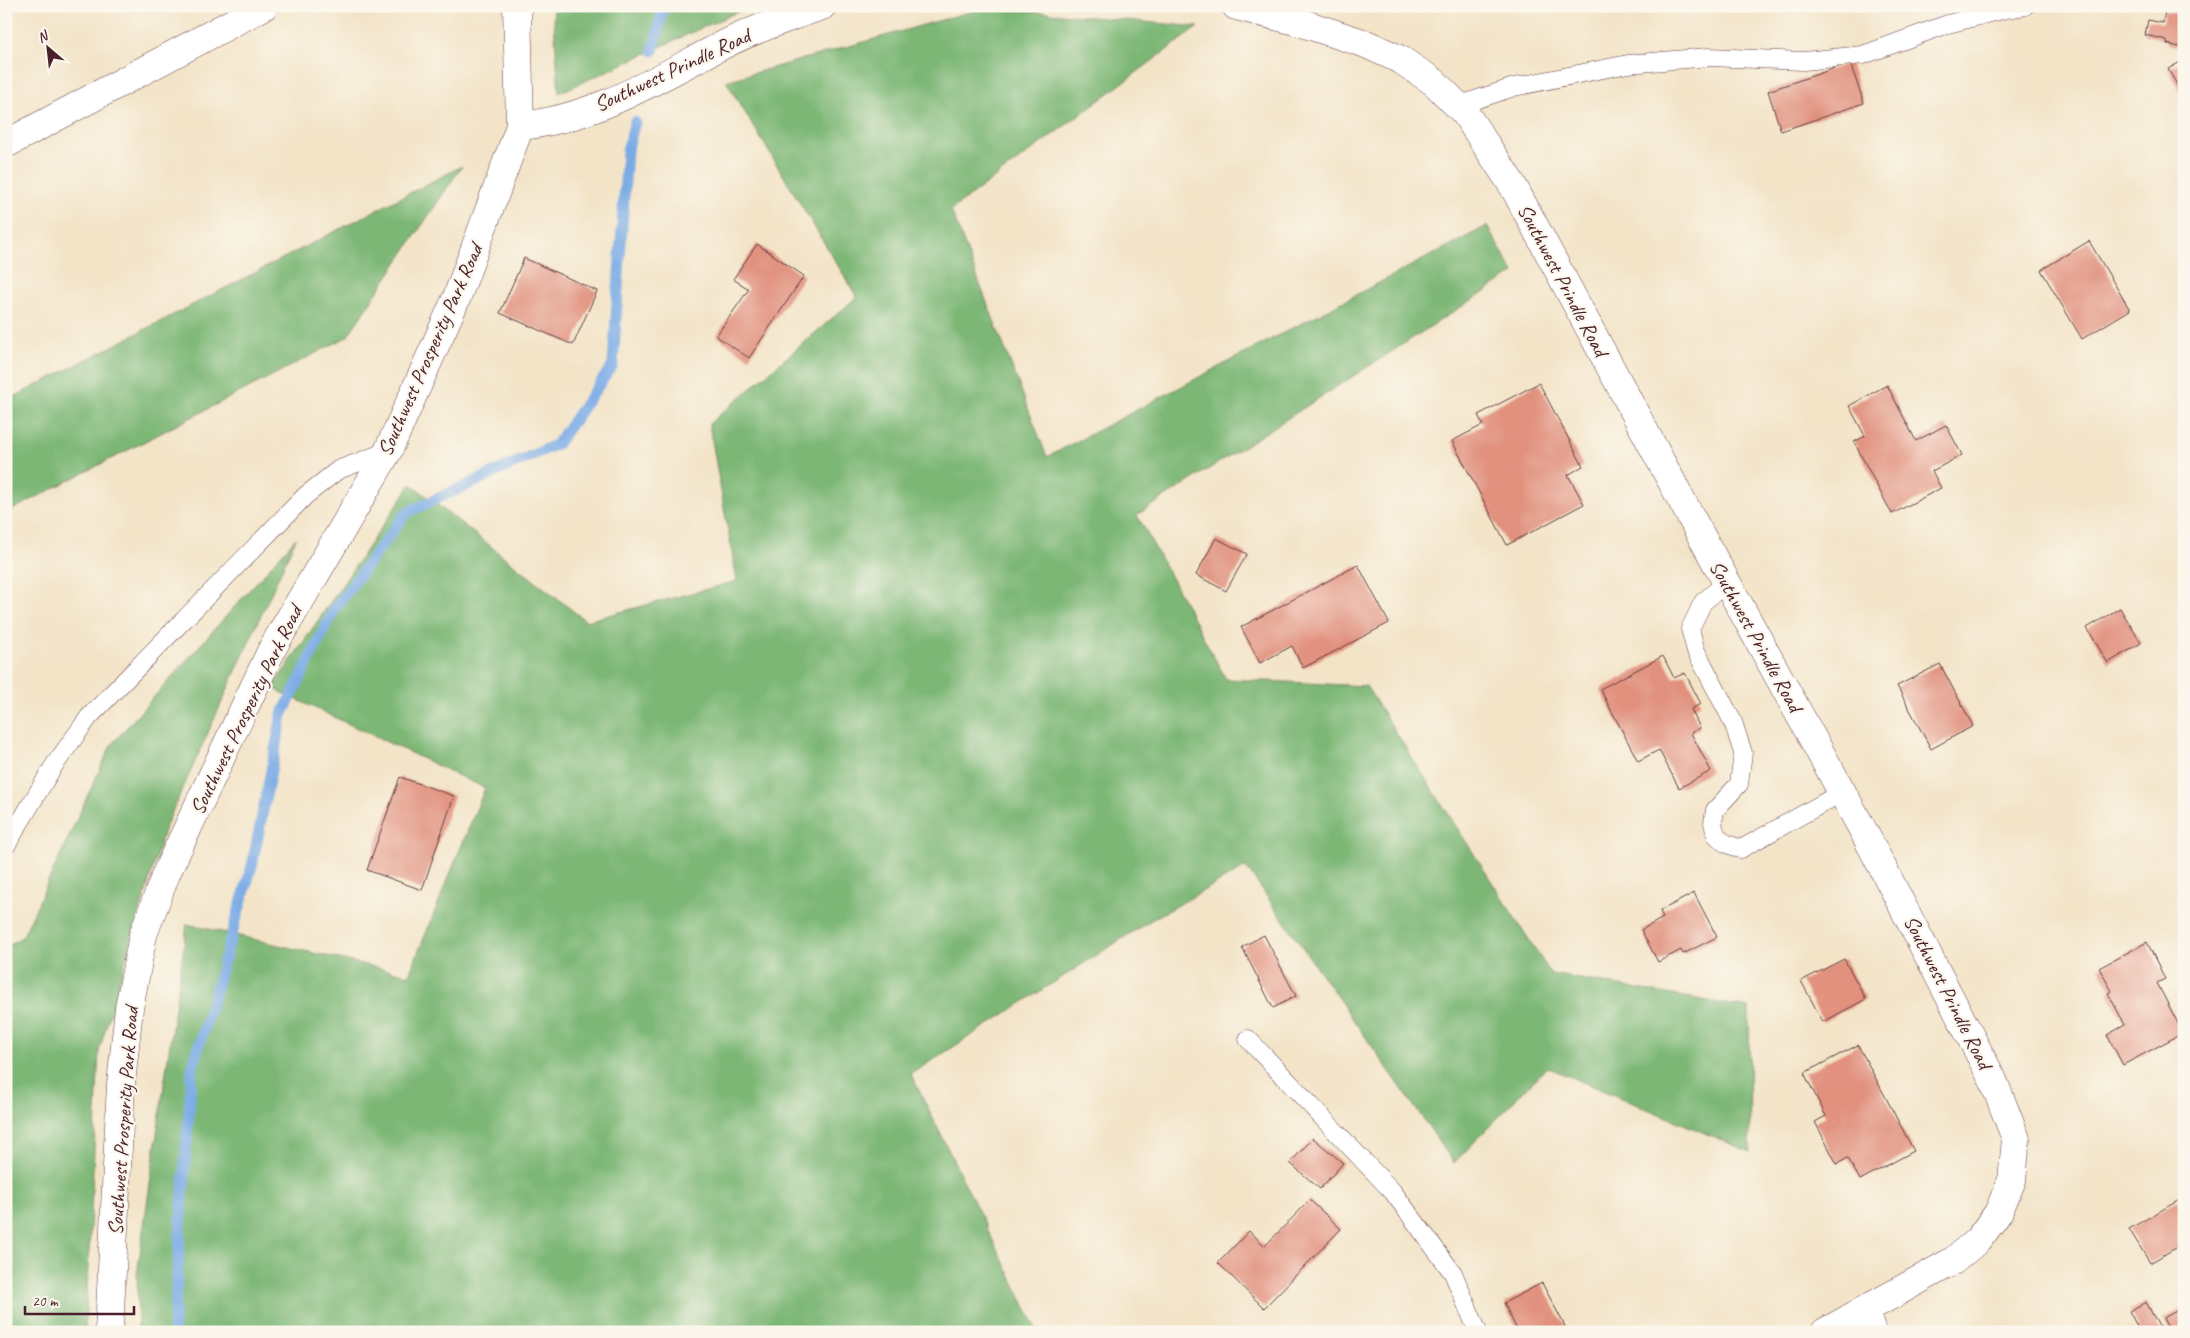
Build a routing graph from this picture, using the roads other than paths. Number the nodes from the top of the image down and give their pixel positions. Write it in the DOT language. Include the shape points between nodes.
graph roads {
  1 [pos="517,6"];
  2 [pos="822,6"];
  3 [pos="1236,6"];
  4 [pos="2025,6"];
  5 [pos="261,8"];
  6 [pos="1457,106"];
  7 [pos="520,126"];
  8 [pos="6,144"];
  9 [pos="388,451"];
  10 [pos="1727,582"];
  11 [pos="1841,793"];
  12 [pos="6,846"];
  13 [pos="1248,1038"];
  14 [pos="1869,1321"];
  15 [pos="109,1332"];
  16 [pos="1478,1332"];
  17 [pos="1825,1332"];
  1 -- 7 [label="main road, Southwest Prosperity Park Road"];
  2 -- 7 [label="main road, Southwest Prindle Road" via="725,44 614,102 548,124"];
  3 -- 6 [label="main road, Southwest Prindle Road" via="1366,44 1401,60 1434,82"];
  4 -- 6 [label="lane" via="1948,24 1863,54 1804,62 1709,57 1628,64 1514,87"];
  5 -- 8 [label="main road"];
  6 -- 10 [label="main road, Southwest Prindle Road" via="1465,113 1513,186"];
  7 -- 9 [label="main road, Southwest Prosperity Park Road" via="456,297"];
  9 -- 12 [label="lane" via="338,470 305,496 89,717 53,767"];
  9 -- 15 [label="main road, Southwest Prosperity Park Road" via="273,647 166,874 143,935 121,1084"];
  10 -- 11 [label="main road, Southwest Prindle Road"];
  10 -- 11 [label="lane" via="1703,602 1690,628 1696,651 1733,722 1743,753 1739,784 1715,810 1716,835 1725,843 1741,849"];
  11 -- 14 [label="main road, Southwest Prindle Road" via="1965,1022 2016,1139 2012,1180 1998,1213 1978,1240"];
  13 -- 16 [label="lane" via="1393,1192 1453,1273"];
  14 -- 17 [label="main road, Southwest Prindle Road"];
}
